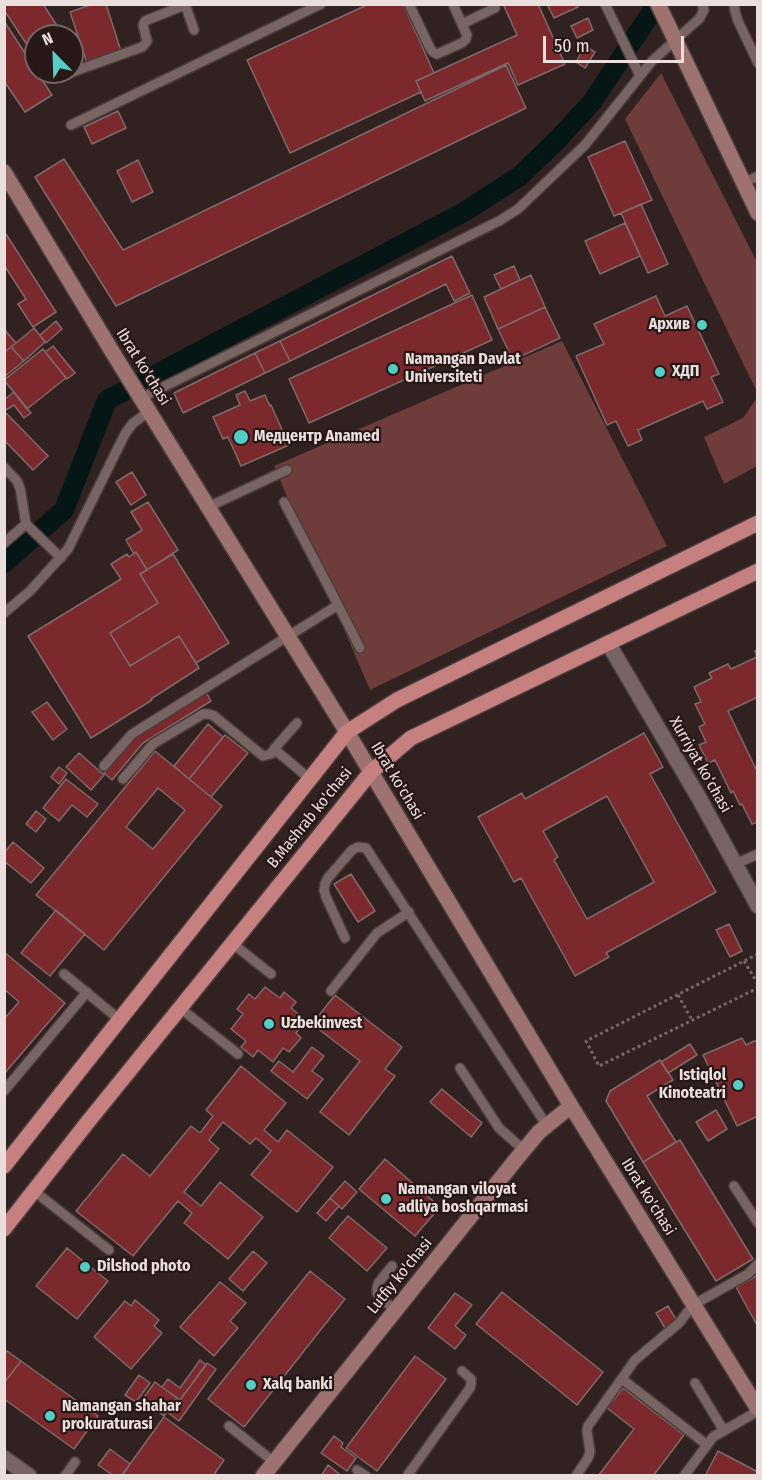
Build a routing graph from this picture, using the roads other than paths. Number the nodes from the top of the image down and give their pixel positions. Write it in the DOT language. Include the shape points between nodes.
graph roads {
  1 [pos="321,4"];
  2 [pos="409,4"];
  3 [pos="453,4"];
  4 [pos="605,4"];
  5 [pos="658,4"];
  6 [pos="734,4"];
  7 [pos="185,5"];
  8 [pos="702,6"];
  9 [pos="495,8"];
  10 [pos="462,24"];
  11 [pos="194,30"];
  12 [pos="674,38"];
  13 [pos="758,63"];
  14 [pos="84,68"];
  15 [pos="638,73"];
  16 [pos="71,124"];
  17 [pos="5,176"];
  18 [pos="758,176"];
  19 [pos="743,183"];
  20 [pos="758,213"];
  21 [pos="139,395"];
  22 [pos="149,412"];
  23 [pos="4,467"];
  24 [pos="287,470"];
  25 [pos="284,502"];
  26 [pos="208,507"];
  27 [pos="758,523"];
  28 [pos="28,526"];
  29 [pos="4,543"];
  30 [pos="58,555"];
  31 [pos="758,571"];
  32 [pos="338,605"];
  33 [pos="4,614"];
  34 [pos="288,637"];
  35 [pos="608,643"];
  36 [pos="360,648"];
  37 [pos="297,723"];
  38 [pos="347,732"];
  39 [pos="274,749"];
  40 [pos="104,766"];
  41 [pos="371,772"];
  42 [pos="310,779"];
  43 [pos="123,780"];
  44 [pos="758,854"];
  45 [pos="735,864"];
  46 [pos="758,906"];
  47 [pos="409,912"];
  48 [pos="345,938"];
  49 [pos="232,943"];
  50 [pos="64,974"];
  51 [pos="271,974"];
  52 [pos="331,991"];
  53 [pos="87,992"];
  54 [pos="180,1008"];
  55 [pos="120,1020"];
  56 [pos="238,1054"];
  57 [pos="460,1068"];
  58 [pos="4,1091"];
  59 [pos="571,1106"];
  60 [pos="547,1125"];
  61 [pos="524,1150"];
  62 [pos="7,1157"];
  63 [pos="734,1186"];
  64 [pos="34,1191"];
  65 [pos="757,1223"];
  66 [pos="4,1228"];
  67 [pos="109,1250"];
  68 [pos="758,1264"];
  69 [pos="392,1266"];
  70 [pos="693,1305"];
  71 [pos="396,1310"];
  72 [pos="462,1371"];
  73 [pos="622,1379"];
  74 [pos="695,1383"];
  75 [pos="758,1410"];
  76 [pos="229,1426"];
  77 [pos="724,1431"];
  78 [pos="707,1445"];
  79 [pos="4,1458"];
  80 [pos="75,1462"];
  81 [pos="274,1462"];
  82 [pos="357,1470"];
  83 [pos="29,1476"];
  84 [pos="65,1476"];
  85 [pos="263,1476"];
  86 [pos="366,1476"];
  87 [pos="407,1476"];
  88 [pos="576,1476"];
  89 [pos="684,1476"];
  1 -- 16 [label="lane"];
  2 -- 10 [label="lane" via="430,48 437,54 466,39"];
  3 -- 10 [label="lane"];
  4 -- 15 [label="lane"];
  5 -- 12 [label="main road"];
  6 -- 13 [label="lane"];
  7 -- 11 [label="lane"];
  7 -- 14 [label="lane" via="145,21 146,44"];
  8 -- 12 [label="lane" via="702,15"];
  9 -- 10 [label="lane"];
  12 -- 15 [label="lane"];
  12 -- 19 [label="main road"];
  15 -- 21 [label="lane" via="585,145 518,209"];
  17 -- 21 [label="main road, Ibrat ko'chasi"];
  18 -- 19 [label="lane"];
  19 -- 20 [label="main road"];
  21 -- 22 [label="main road, Ibrat ko'chasi"];
  22 -- 26 [label="main road, Ibrat ko'chasi"];
  22 -- 30 [label="lane" via="125,434 68,549"];
  23 -- 28 [label="lane" via="20,488"];
  24 -- 26 [label="lane"];
  25 -- 32 [label="lane"];
  26 -- 34 [label="main road, Ibrat ko'chasi"];
  27 -- 38 [label="main road, B.Mashrab ko'chasi" via="397,700"];
  28 -- 29 [label="lane"];
  28 -- 30 [label="lane"];
  30 -- 33 [label="lane" via="30,591"];
  31 -- 35 [label="main road, B.Mashrab ko'chasi"];
  32 -- 34 [label="lane"];
  32 -- 36 [label="lane"];
  34 -- 38 [label="main road, Ibrat ko'chasi"];
  34 -- 40 [label="lane" via="132,734"];
  35 -- 41 [label="main road, B.Mashrab ko'chasi" via="411,738"];
  35 -- 45 [label="street, Xurriyat ko‘chasi"];
  37 -- 39 [label="lane"];
  38 -- 41 [label="main road, Ibrat ko'chasi"];
  38 -- 42 [label="main road, B.Mashrab ko'chasi"];
  39 -- 42 [label="lane"];
  39 -- 43 [label="lane" via="263,756 214,716 203,714 153,744"];
  41 -- 49 [label="main road, B.Mashrab ko'chasi"];
  41 -- 59 [label="main road, Ibrat ko'chasi"];
  42 -- 55 [label="main road, B.Mashrab ko'chasi"];
  44 -- 45 [label="lane"];
  45 -- 46 [label="street, Xurriyat ko‘chasi"];
  47 -- 48 [label="lane" via="371,853 358,847 328,878 324,890"];
  47 -- 52 [label="lane" via="377,933"];
  47 -- 60 [label="lane"];
  49 -- 51 [label="lane"];
  49 -- 54 [label="main road, B.Mashrab ko'chasi"];
  50 -- 53 [label="lane"];
  53 -- 55 [label="lane"];
  53 -- 58 [label="lane"];
  54 -- 56 [label="lane"];
  54 -- 64 [label="main road, B.Mashrab ko'chasi"];
  55 -- 62 [label="main road, B.Mashrab ko'chasi"];
  57 -- 61 [label="lane" via="499,1128"];
  59 -- 60 [label="main road, Lutfiy ko'chasi"];
  59 -- 70 [label="main road, Ibrat ko'chasi"];
  60 -- 61 [label="main road, Lutfiy ko'chasi"];
  61 -- 71 [label="main road, Lutfiy ko'chasi"];
  63 -- 65 [label="lane"];
  64 -- 66 [label="main road, B.Mashrab ko'chasi"];
  64 -- 67 [label="lane"];
  68 -- 70 [label="lane" via="748,1274"];
  69 -- 71 [label="lane" via="379,1282 377,1293"];
  70 -- 73 [label="lane" via="679,1323 635,1360"];
  70 -- 75 [label="main road, Ibrat ko'chasi"];
  71 -- 81 [label="main road, Lutfiy ko'chasi"];
  72 -- 87 [label="lane" via="471,1379 470,1388"];
  73 -- 78 [label="lane"];
  73 -- 88 [label="lane" via="588,1426 590,1452"];
  74 -- 77 [label="lane"];
  75 -- 77 [label="lane"];
  76 -- 81 [label="lane"];
  77 -- 78 [label="lane"];
  78 -- 89 [label="lane"];
  79 -- 83 [label="street"];
  80 -- 84 [label="lane"];
  81 -- 85 [label="main road, Lutfiy ko'chasi"];
  82 -- 86 [label="lane"];
}
